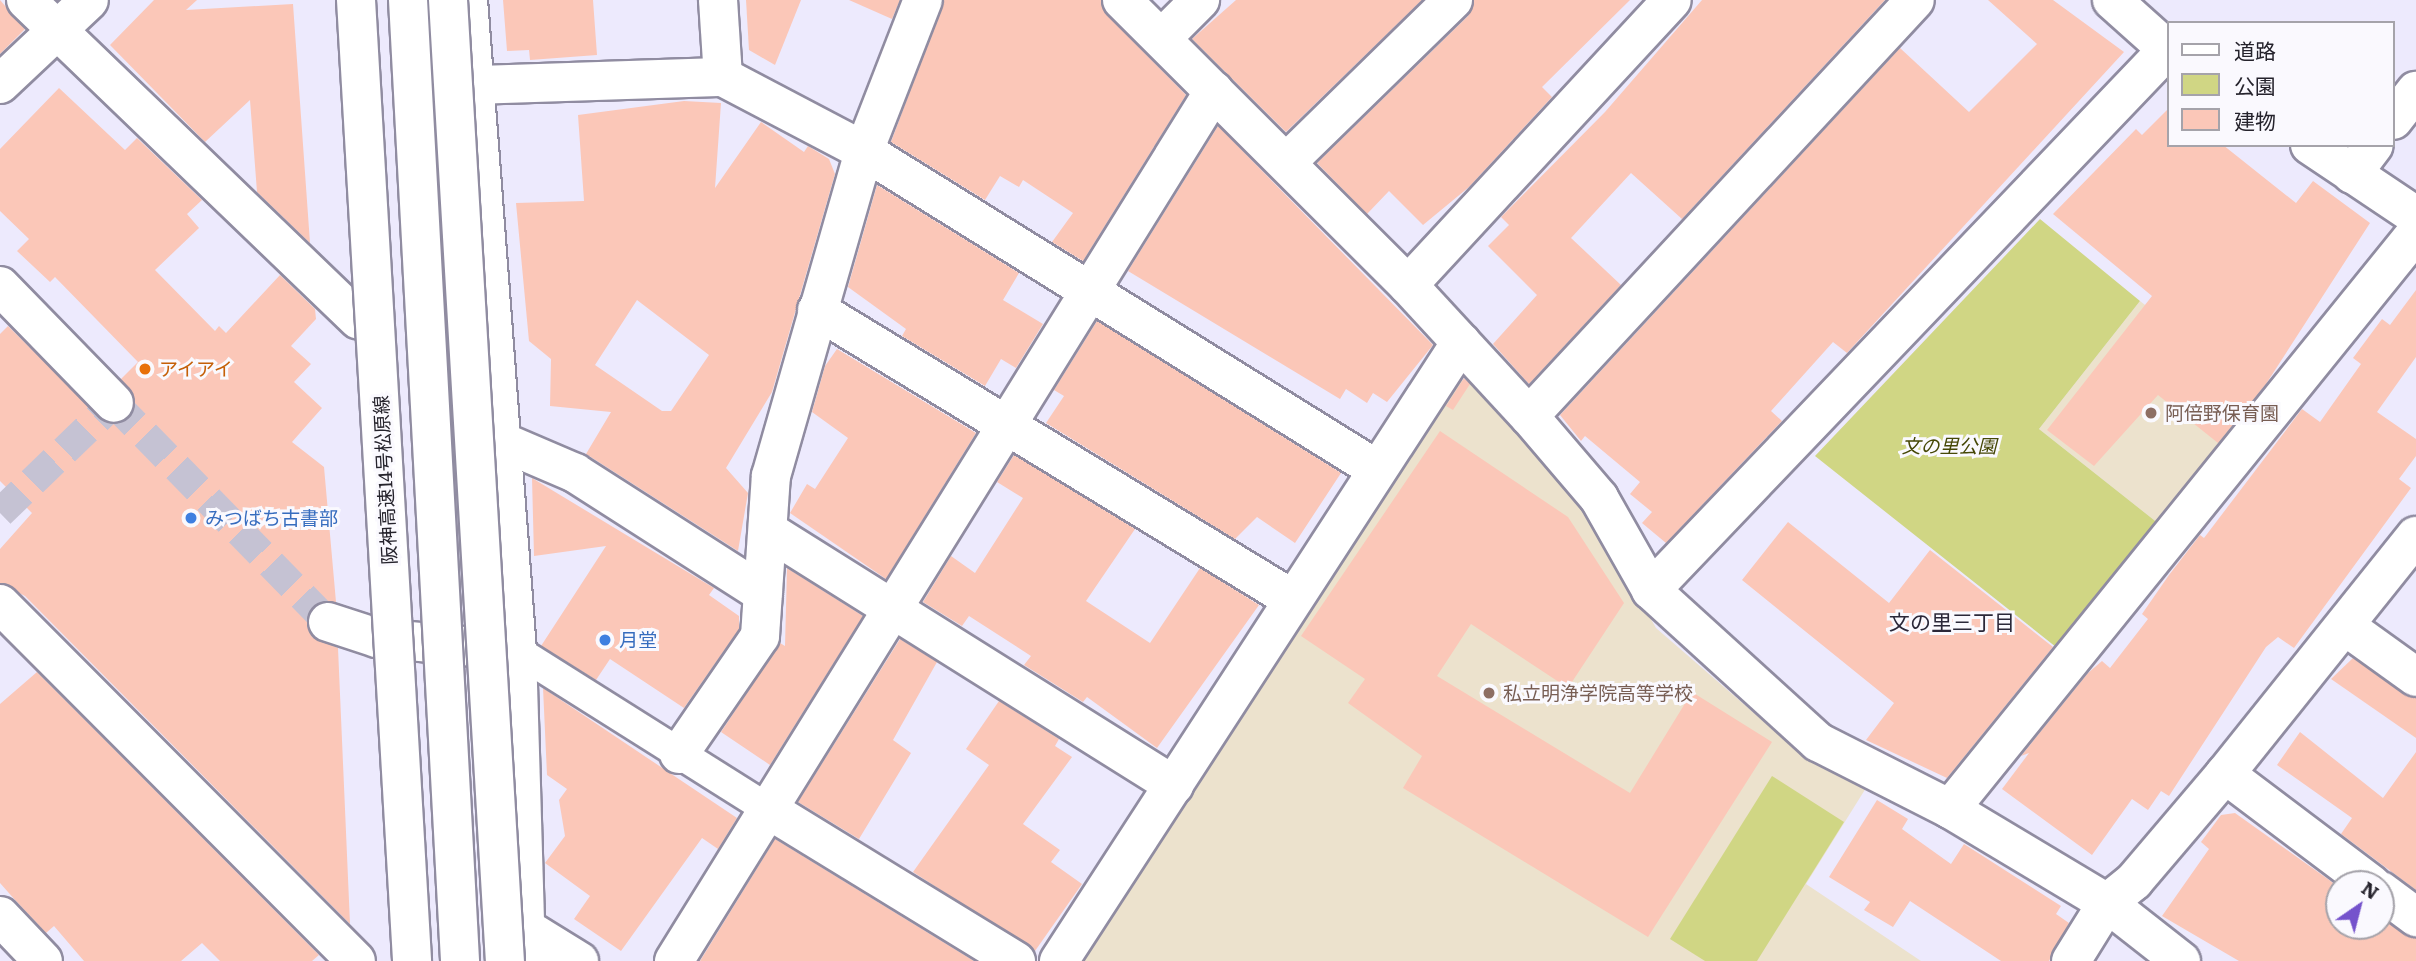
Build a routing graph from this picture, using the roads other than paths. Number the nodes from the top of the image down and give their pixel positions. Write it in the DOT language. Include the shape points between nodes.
graph roads {
  1 [pos="26,0"];
  2 [pos="89,0"];
  3 [pos="341,0"];
  4 [pos="356,0"];
  5 [pos="408,0"];
  6 [pos="448,0"];
  7 [pos="468,0"];
  8 [pos="718,0"];
  9 [pos="923,0"];
  10 [pos="1122,0"];
  11 [pos="1200,0"];
  12 [pos="1453,0"];
  13 [pos="1672,0"];
  14 [pos="2112,0"];
  15 [pos="1910,2"];
  16 [pos="56,32"];
  17 [pos="1162,38"];
  18 [pos="2168,50"];
  19 [pos="723,76"];
  20 [pos="0,84"];
  21 [pos="476,85"];
  22 [pos="1214,91"];
  23 [pos="2416,91"];
  24 [pos="2395,117"];
  25 [pos="2318,147"];
  26 [pos="864,150"];
  27 [pos="2363,159"];
  28 [pos="1287,162"];
  29 [pos="2416,216"];
  30 [pos="2416,233"];
  31 [pos="1408,285"];
  32 [pos="0,286"];
  33 [pos="1088,291"];
  34 [pos="817,310"];
  35 [pos="358,320"];
  36 [pos="1461,342"];
  37 [pos="114,403"];
  38 [pos="1529,416"];
  39 [pos="1007,421"];
  40 [pos="498,440"];
  41 [pos="1376,469"];
  42 [pos="770,532"];
  43 [pos="2416,536"];
  44 [pos="1651,590"];
  45 [pos="763,593"];
  46 [pos="1292,599"];
  47 [pos="0,604"];
  48 [pos="889,610"];
  49 [pos="328,622"];
  50 [pos="2346,626"];
  51 [pos="377,638"];
  52 [pos="517,651"];
  53 [pos="2416,677"];
  54 [pos="679,754"];
  55 [pos="2225,774"];
  56 [pos="1174,785"];
  57 [pos="1950,809"];
  58 [pos="773,812"];
  59 [pos="2352,870"];
  60 [pos="2395,901"];
  61 [pos="2107,903"];
  62 [pos="0,915"];
  63 [pos="2416,917"];
  64 [pos="524,944"];
  65 [pos="43,961"];
  66 [pos="356,961"];
  67 [pos="396,961"];
  68 [pos="412,961"];
  69 [pos="460,961"];
  70 [pos="505,961"];
  71 [pos="579,961"];
  72 [pos="674,961"];
  73 [pos="1016,961"];
  74 [pos="1059,961"];
  75 [pos="2071,961"];
  76 [pos="2181,961"];
  1 -- 16 [label="main road"];
  2 -- 16 [label="main road"];
  3 -- 35 [label="main road"];
  4 -- 68 [label="main road, 阪神高速14号松原線, bridge"];
  5 -- 69 [label="main road, bridge"];
  6 -- 70 [label="main road, bridge"];
  7 -- 21 [label="main road"];
  8 -- 19 [label="main road"];
  9 -- 26 [label="main road"];
  10 -- 17 [label="main road"];
  11 -- 17 [label="main road"];
  12 -- 28 [label="main road"];
  13 -- 31 [label="main road"];
  14 -- 18 [label="main road"];
  15 -- 38 [label="main road"];
  16 -- 20 [label="main road"];
  16 -- 35 [label="main road"];
  17 -- 22 [label="main road"];
  18 -- 44 [label="main road"];
  19 -- 21 [label="main road"];
  19 -- 26 [label="main road"];
  21 -- 40 [label="main road"];
  22 -- 28 [label="main road"];
  22 -- 33 [label="main road"];
  23 -- 24 [label="main road"];
  25 -- 27 [label="main road"];
  26 -- 33 [label="main road"];
  26 -- 34 [label="main road"];
  27 -- 29 [label="main road"];
  28 -- 31 [label="main road"];
  30 -- 57 [label="main road"];
  31 -- 36 [label="main road"];
  32 -- 37 [label="main road"];
  33 -- 39 [label="main road"];
  33 -- 41 [label="main road"];
  34 -- 39 [label="main road"];
  34 -- 42 [label="main road" via="771,476"];
  35 -- 51 [label="main road"];
  36 -- 38 [label="main road"];
  36 -- 41 [label="main road"];
  38 -- 44 [label="main road" via="1599,498"];
  39 -- 46 [label="main road"];
  39 -- 48 [label="main road"];
  40 -- 45 [label="main road" via="575,474"];
  40 -- 52 [label="main road"];
  41 -- 46 [label="main road"];
  42 -- 45 [label="main road"];
  42 -- 48 [label="main road"];
  43 -- 50 [label="main road"];
  44 -- 57 [label="main road" via="1818,742"];
  45 -- 54 [label="main road" via="760,636"];
  46 -- 56 [label="main road"];
  47 -- 66 [label="main road"];
  48 -- 56 [label="main road"];
  48 -- 58 [label="main road"];
  49 -- 51 [label="main road"];
  50 -- 53 [label="main road"];
  50 -- 55 [label="main road"];
  51 -- 52 [label="main road"];
  51 -- 67 [label="main road"];
  52 -- 54 [label="street"];
  52 -- 64 [label="main road"];
  54 -- 58 [label="street"];
  55 -- 59 [label="main road"];
  55 -- 61 [label="main road" via="2134,881"];
  56 -- 74 [label="main road"];
  57 -- 61 [label="main road"];
  58 -- 72 [label="main road"];
  58 -- 73 [label="main road"];
  60 -- 63 [label="main road"];
  61 -- 75 [label="main road"];
  61 -- 76 [label="main road"];
  62 -- 65 [label="main road"];
  64 -- 71 [label="main road"];
}
